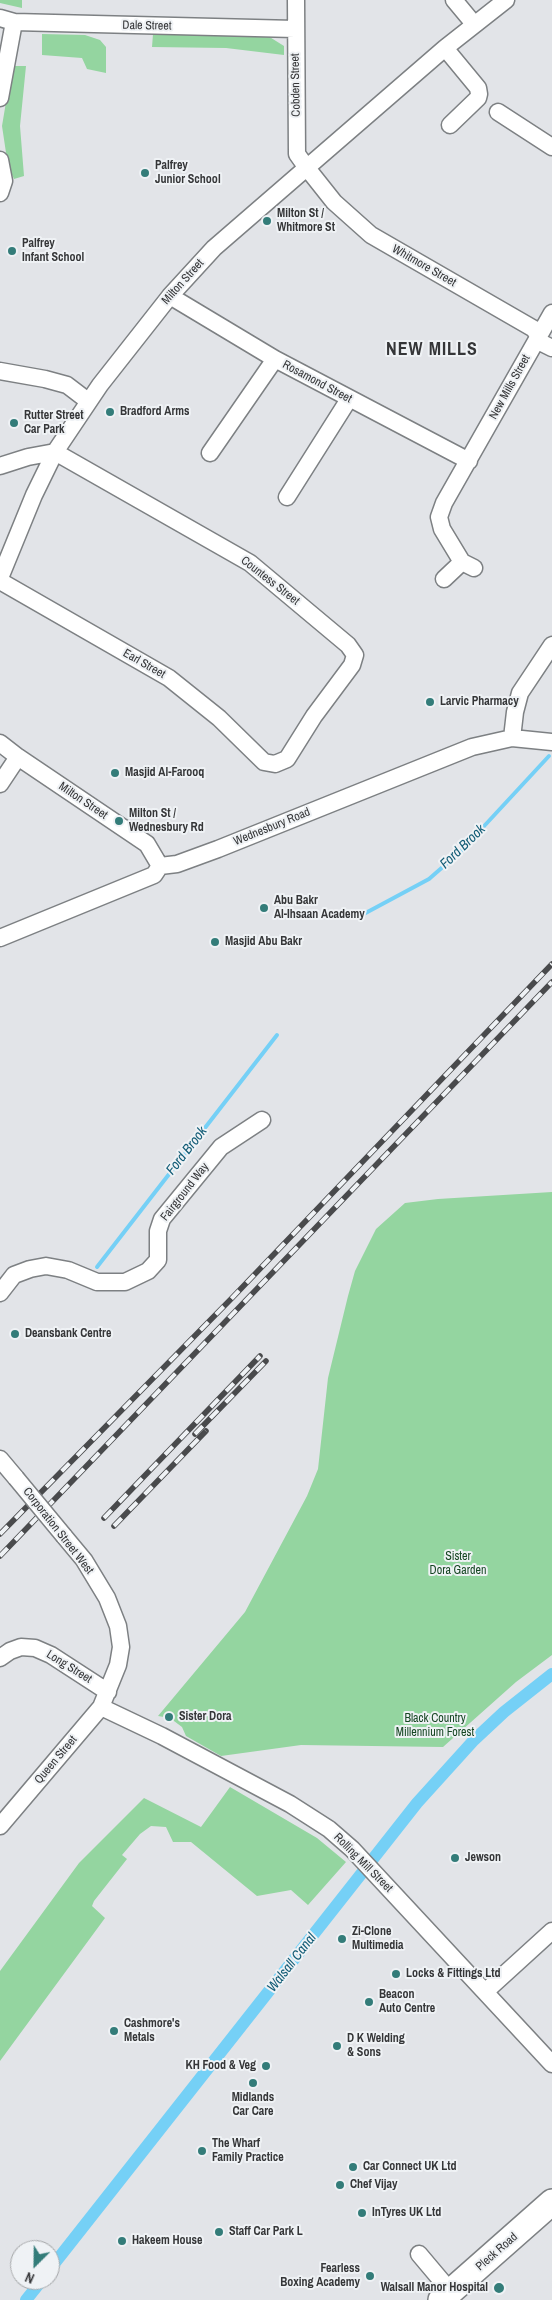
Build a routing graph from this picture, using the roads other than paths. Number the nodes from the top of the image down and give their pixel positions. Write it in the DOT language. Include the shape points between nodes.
graph roads {
  1 [pos="296,0"];
  2 [pos="454,0"];
  3 [pos="506,0"];
  4 [pos="7,20"];
  5 [pos="474,24"];
  6 [pos="295,29"];
  7 [pos="444,48"];
  8 [pos="0,98"];
  9 [pos="498,112"];
  10 [pos="450,125"];
  11 [pos="552,148"];
  12 [pos="0,160"];
  13 [pos="307,168"];
  14 [pos="0,192"];
  15 [pos="170,296"];
  16 [pos="552,313"];
  17 [pos="538,336"];
  18 [pos="552,348"];
  19 [pos="275,360"];
  20 [pos="0,371"];
  21 [pos="350,399"];
  22 [pos="88,401"];
  23 [pos="55,452"];
  24 [pos="210,453"];
  25 [pos="469,461"];
  26 [pos="0,466"];
  27 [pos="287,497"];
  28 [pos="444,579"];
  29 [pos="0,580"];
  30 [pos="552,645"];
  31 [pos="512,738"];
  32 [pos="552,742"];
  33 [pos="0,743"];
  34 [pos="18,758"];
  35 [pos="275,764"];
  36 [pos="0,784"];
  37 [pos="160,866"];
  38 [pos="0,938"];
  39 [pos="262,1120"];
  40 [pos="0,1293"];
  41 [pos="0,1459"];
  42 [pos="0,1658"];
  43 [pos="105,1700"];
  44 [pos="0,1826"];
  45 [pos="552,1931"];
  46 [pos="486,1991"];
  47 [pos="552,2064"];
  48 [pos="552,2202"];
  49 [pos="419,2254"];
  50 [pos="446,2296"];
  1 -- 6 [label="street, Cobden Street"];
  2 -- 5 [label="street"];
  3 -- 5 [label="street, Milton Street"];
  4 -- 6 [label="street, Dale Street"];
  4 -- 8 [label="street"];
  5 -- 7 [label="street, Milton Street"];
  6 -- 13 [label="street, Cobden Street" via="297,154"];
  7 -- 10 [label="street" via="478,88 479,94"];
  7 -- 13 [label="street, Milton Street"];
  9 -- 11 [label="street"];
  12 -- 14 [label="street" via="4,181"];
  13 -- 15 [label="street, Milton Street" via="214,248"];
  13 -- 17 [label="street, Whitmore Street" via="334,202 370,235 534,329"];
  15 -- 19 [label="street, Rosamond Street"];
  15 -- 22 [label="street, Milton Street"];
  16 -- 17 [label="street, New Mills Street"];
  17 -- 18 [label="street, Whitmore Street" via="542,343"];
  17 -- 25 [label="street, New Mills Street"];
  19 -- 21 [label="street, Rosamond Street"];
  19 -- 24 [label="street"];
  20 -- 22 [label="street" via="68,386"];
  21 -- 25 [label="street, Rosamond Street"];
  21 -- 27 [label="street"];
  22 -- 23 [label="street, Milton Street"];
  23 -- 26 [label="street"];
  23 -- 29 [label="street, Milton Street"];
  23 -- 35 [label="street, Countess Street" via="250,563 356,655 287,759"];
  25 -- 28 [label="street, New Mills Street" via="439,517 442,529 468,565"];
  29 -- 35 [label="street, Earl Street" via="169,678 219,718 264,762"];
  30 -- 31 [label="street" via="520,693"];
  31 -- 32 [label="street, Wednesbury Road"];
  31 -- 37 [label="street, Wednesbury Road" via="472,747 224,847 177,864"];
  33 -- 34 [label="street, Milton Street"];
  34 -- 36 [label="street"];
  34 -- 37 [label="street, Milton Street" via="147,844"];
  37 -- 38 [label="street, Wednesbury Road" via="154,875"];
  39 -- 40 [label="street, Fairground Way" via="222,1147 162,1219 158,1231 158,1260 148,1271 125,1282 97,1282 68,1270 46,1266 14,1275"];
  41 -- 43 [label="street, Corporation Street West, bridge" via="84,1560 118,1626 120,1656"];
  42 -- 43 [label="street, Long Street" via="21,1647 36,1648 51,1655"];
  43 -- 44 [label="street, Queen Street"];
  43 -- 46 [label="street, Rolling Mill Street" via="162,1736 329,1829 352,1849"];
  45 -- 46 [label="street"];
  46 -- 47 [label="street, Rolling Mill Street"];
  48 -- 50 [label="highway, Pleck Road"];
  49 -- 50 [label="street"];
}
